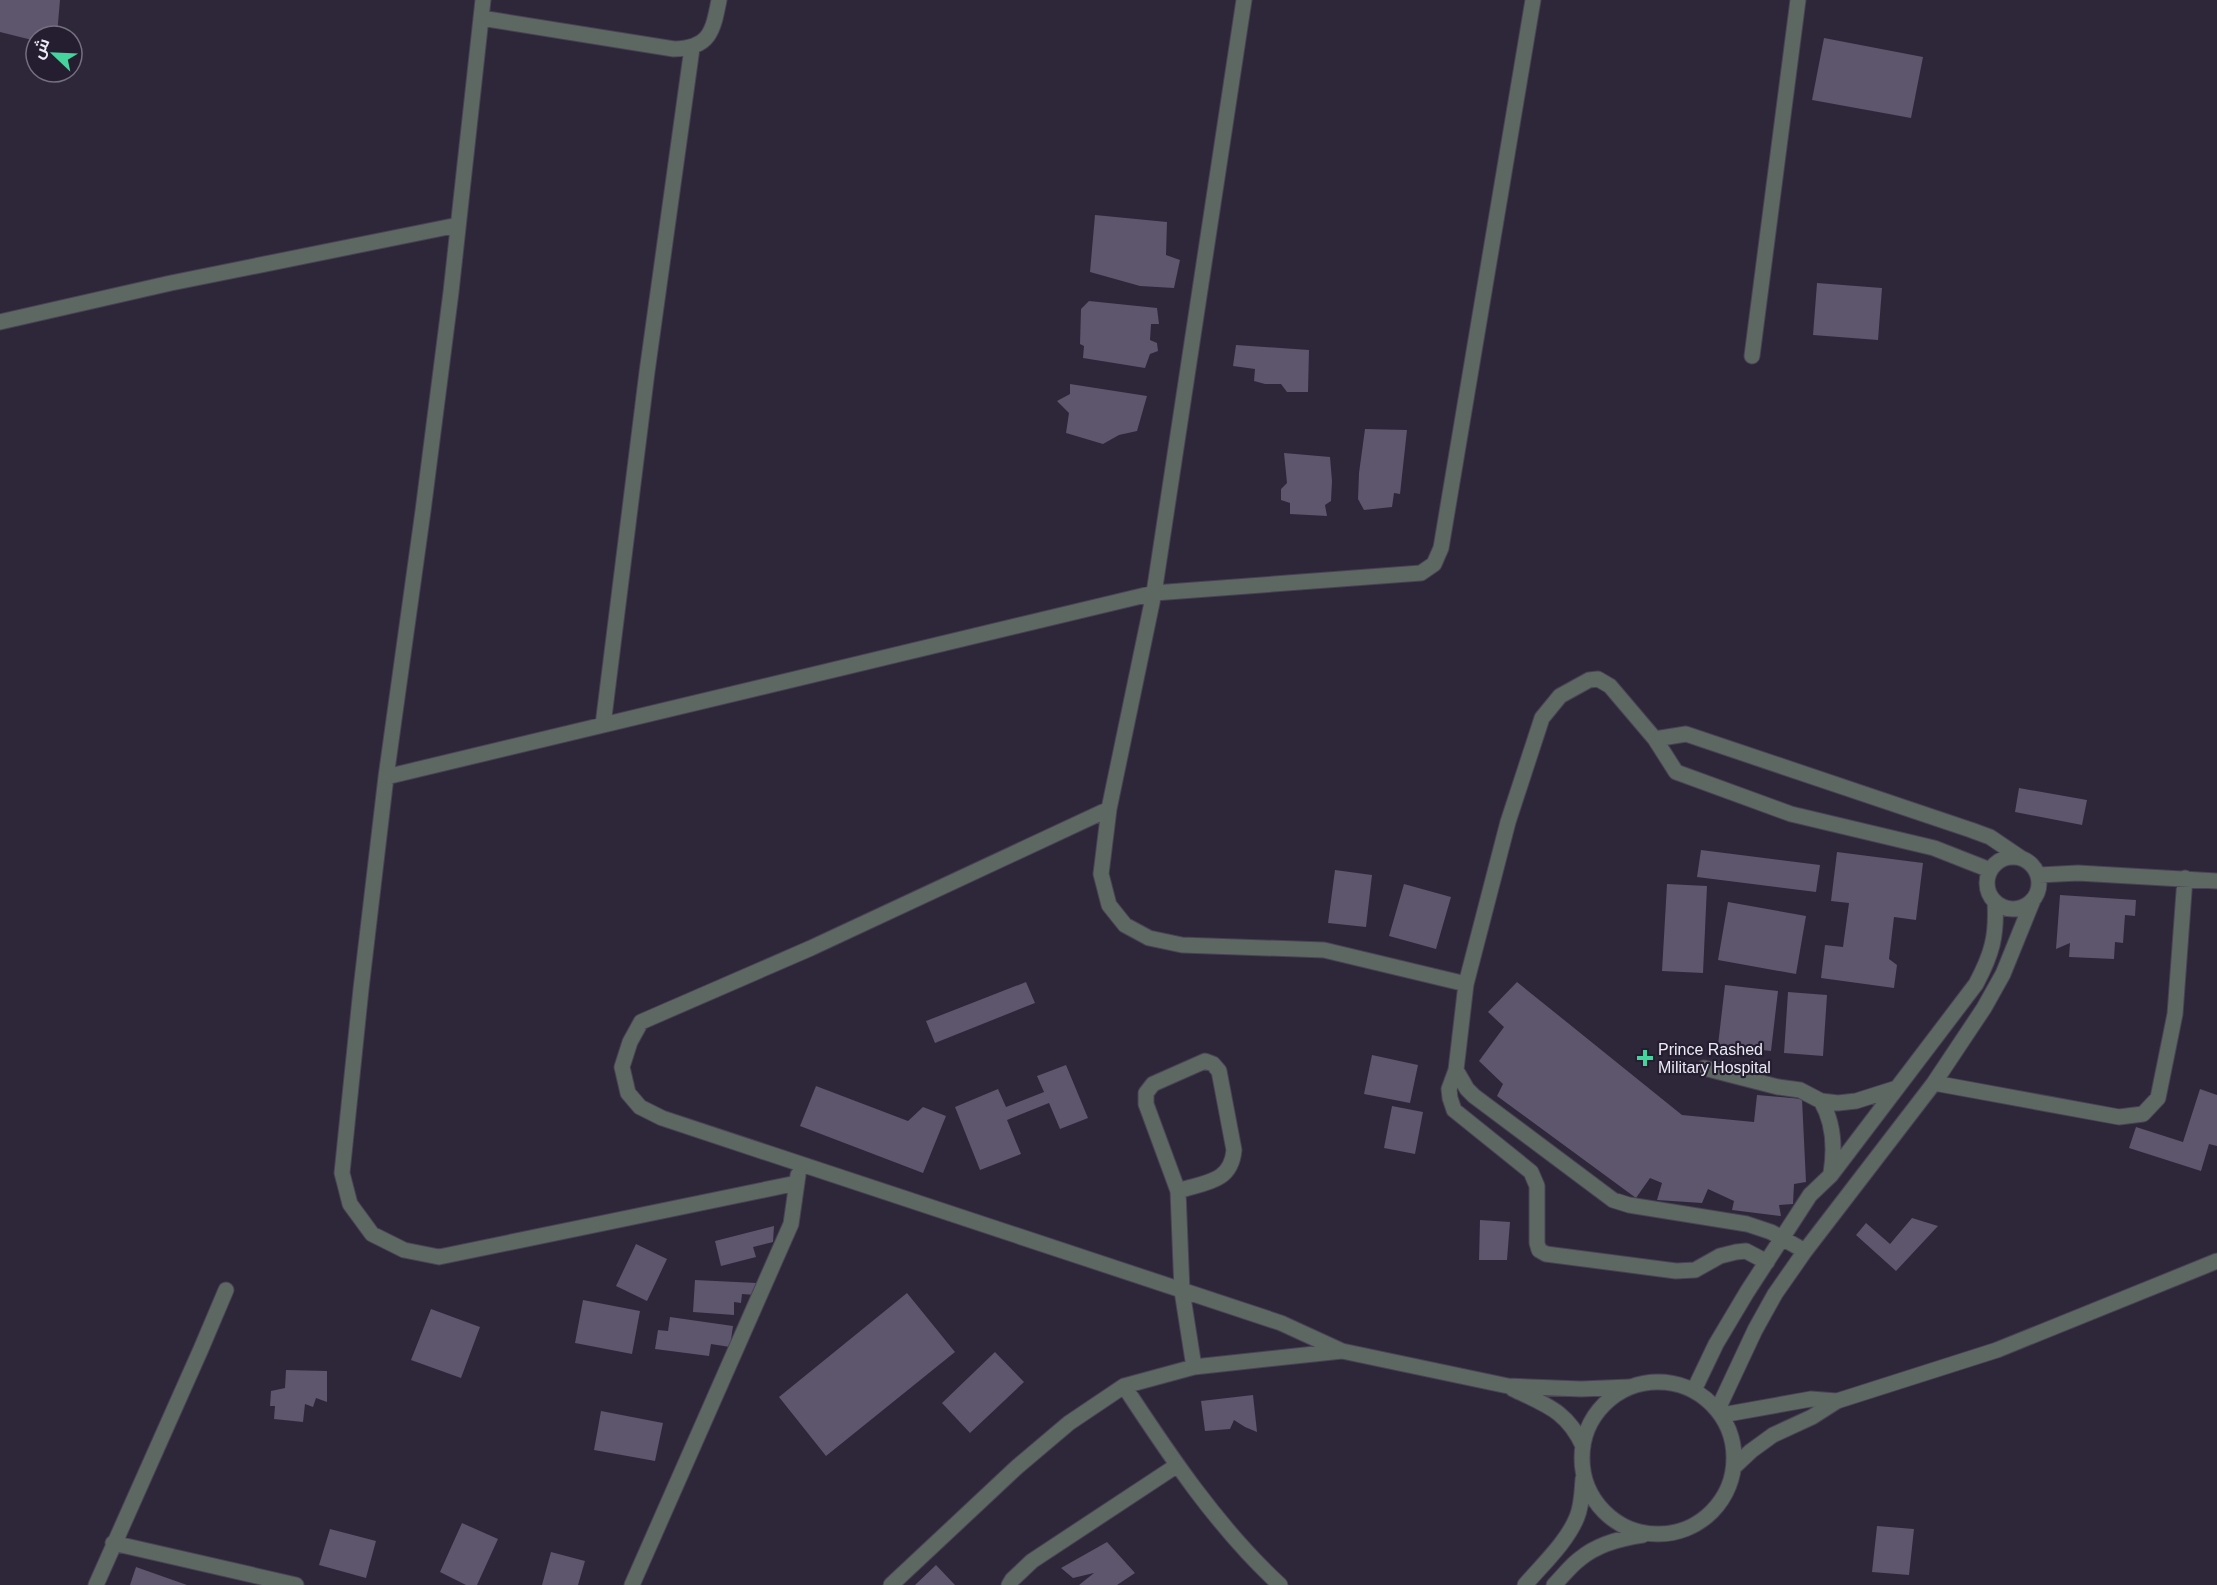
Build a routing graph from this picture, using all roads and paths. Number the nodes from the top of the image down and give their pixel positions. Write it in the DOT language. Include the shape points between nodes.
graph roads {
  1 [pos="483,0"];
  2 [pos="719,0"];
  3 [pos="1244,0"];
  4 [pos="1533,0"];
  5 [pos="1797,0"];
  6 [pos="481,18"];
  7 [pos="692,48"];
  8 [pos="458,225"];
  9 [pos="0,322"];
  10 [pos="1752,356"];
  11 [pos="1154,593"];
  12 [pos="603,725"];
  13 [pos="1655,740"];
  14 [pos="386,777"];
  15 [pos="1109,809"];
  16 [pos="2021,858"];
  17 [pos="1990,870"];
  18 [pos="2038,875"];
  19 [pos="2185,878"];
  20 [pos="2217,881"];
  21 [pos="2033,900"];
  22 [pos="1995,902"];
  23 [pos="1467,984"];
  24 [pos="1704,1068"];
  25 [pos="1456,1070"];
  26 [pos="1934,1083"];
  27 [pos="1897,1088"];
  28 [pos="1821,1101"];
  29 [pos="799,1164"];
  30 [pos="1831,1175"];
  31 [pos="796,1183"];
  32 [pos="1178,1191"];
  33 [pos="1783,1238"];
  34 [pos="1805,1251"];
  35 [pos="2217,1261"];
  36 [pos="1767,1262"];
  37 [pos="226,1290"];
  38 [pos="1182,1291"];
  39 [pos="1342,1352"];
  40 [pos="1194,1367"];
  41 [pos="1124,1386"];
  42 [pos="1508,1386"];
  43 [pos="1629,1387"];
  44 [pos="1694,1390"];
  45 [pos="1837,1401"];
  46 [pos="1720,1412"];
  47 [pos="1583,1446"];
  48 [pos="1176,1466"];
  49 [pos="1735,1466"];
  50 [pos="1583,1470"];
  51 [pos="1647,1534"];
  52 [pos="113,1543"];
  53 [pos="280,1583"];
  54 [pos="96,1585"];
  55 [pos="296,1585"];
  56 [pos="632,1585"];
  57 [pos="891,1585"];
  58 [pos="1009,1585"];
  59 [pos="1280,1585"];
  60 [pos="1525,1585"];
  61 [pos="1554,1585"];
  1 -- 6 [label="street"];
  2 -- 7 [label="street" via="714,25 705,40"];
  3 -- 11 [label="street"];
  4 -- 11 [label="street" via="1442,548 1434,564 1421,573"];
  5 -- 10 [label="street"];
  6 -- 7 [label="street"];
  6 -- 8 [label="street"];
  7 -- 12 [label="street"];
  8 -- 9 [label="street"];
  8 -- 14 [label="street"];
  11 -- 12 [label="street"];
  11 -- 15 [label="street"];
  12 -- 14 [label="street"];
  13 -- 16 [label="street" via="1686,734 1980,833"];
  13 -- 17 [label="street" via="1676,772 1791,814 1934,849"];
  13 -- 23 [label="street" via="1610,686 1598,679 1560,696 1542,718 1508,822"];
  14 -- 31 [label="street" via="342,1173 350,1204 372,1234 404,1250 439,1257"];
  15 -- 23 [label="street" via="1101,874 1109,905 1125,925 1149,938 1182,945 1324,951"];
  15 -- 29 [label="street" via="641,1023 622,1067 628,1093 640,1107"];
  16 -- 17 [label="street" via="2003,858"];
  16 -- 18 [label="street"];
  17 -- 22 [label="street" via="1987,887"];
  18 -- 19 [label="street"];
  18 -- 21 [label="street" via="2038,892"];
  19 -- 20 [label="street"];
  19 -- 26 [label="street" via="2175,1014 2158,1098 2143,1114 2119,1117"];
  21 -- 22 [label="street" via="2019,909"];
  21 -- 26 [label="street" via="2003,974"];
  22 -- 27 [label="street" via="1995,940 1988,962 1976,984"];
  23 -- 25 [label="street"];
  24 -- 28 [label="street" via="1800,1090"];
  25 -- 33 [label="street" via="1474,1096 1613,1200 1747,1224"];
  25 -- 36 [label="street" via="1449,1089 1454,1110 1535,1178 1539,1250 1676,1271 1695,1270 1720,1257 1746,1251"];
  26 -- 34 [label="street"];
  27 -- 28 [label="street" via="1856,1101"];
  27 -- 30 [label="street"];
  28 -- 30 [label="street" via="1833,1138"];
  29 -- 31 [label="street"];
  29 -- 38 [label="street"];
  30 -- 33 [label="street" via="1810,1195"];
  31 -- 56 [label="street" via="791,1224"];
  32 -- 32 [label="street" via="1222,1177 1233,1163 1234,1150 1218,1071 1205,1061 1154,1084 1146,1093 1146,1104"];
  32 -- 38 [label="street"];
  33 -- 34 [label="street"];
  33 -- 36 [label="street"];
  34 -- 46 [label="street" via="1766,1310"];
  35 -- 45 [label="street" via="1997,1350"];
  36 -- 44 [label="street" via="1730,1320"];
  37 -- 52 [label="street"];
  38 -- 39 [label="street" via="1281,1323"];
  38 -- 40 [label="street"];
  39 -- 40 [label="street"];
  39 -- 42 [label="street"];
  40 -- 41 [label="street"];
  41 -- 48 [label="street"];
  41 -- 57 [label="street" via="1034,1452"];
  42 -- 43 [label="street"];
  42 -- 47 [label="street" via="1565,1417"];
  43 -- 44 [label="street" via="1650,1382 1673,1383"];
  43 -- 47 [label="street" via="1607,1401 1591,1421"];
  44 -- 46 [label="street"];
  45 -- 46 [label="street" via="1811,1399"];
  45 -- 49 [label="street" via="1773,1435"];
  46 -- 49 [label="street" via="1733,1440"];
  47 -- 50 [label="street"];
  48 -- 58 [label="street" via="1032,1561"];
  48 -- 59 [label="street"];
  49 -- 51 [label="street" via="1728,1490 1714,1510 1695,1525 1672,1533"];
  50 -- 51 [label="street" via="1590,1493 1605,1513 1624,1527"];
  50 -- 60 [label="street" via="1577,1516 1567,1535"];
  51 -- 61 [label="street" via="1601,1546 1581,1557"];
  52 -- 53 [label="street"];
  52 -- 54 [label="street"];
  53 -- 55 [label="street"];
}
